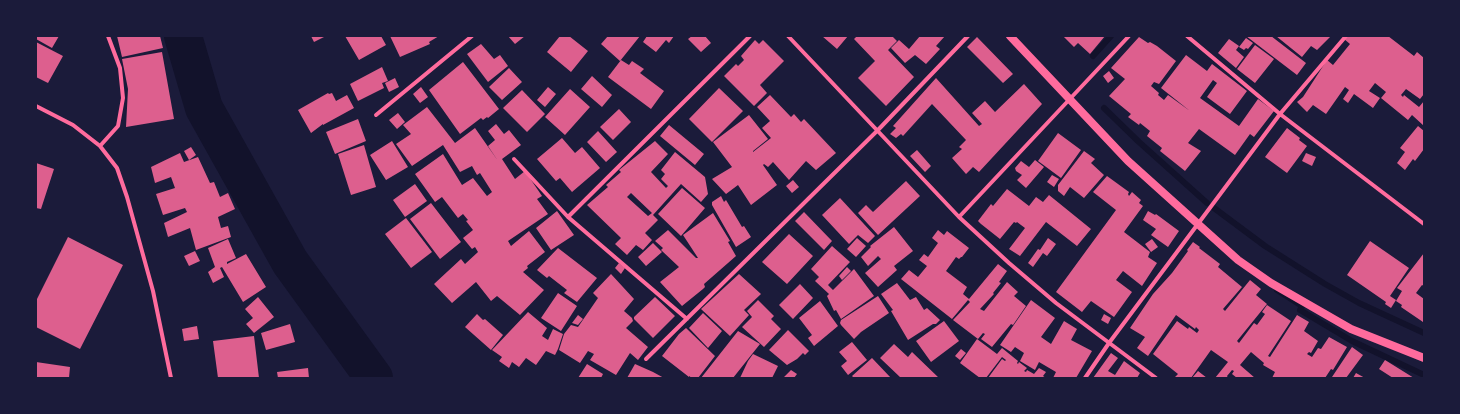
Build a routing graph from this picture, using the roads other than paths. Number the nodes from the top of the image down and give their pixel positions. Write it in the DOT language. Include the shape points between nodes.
graph roads {
  1 [pos="108,36"];
  2 [pos="472,36"];
  3 [pos="750,36"];
  4 [pos="788,36"];
  5 [pos="968,36"];
  6 [pos="1010,36"];
  7 [pos="1128,36"];
  8 [pos="1187,36"];
  9 [pos="1346,36"];
  10 [pos="1068,99"];
  11 [pos="36,106"];
  12 [pos="1280,114"];
  13 [pos="376,115"];
  14 [pos="878,130"];
  15 [pos="100,146"];
  16 [pos="514,159"];
  17 [pos="568,217"];
  18 [pos="959,217"];
  19 [pos="1197,223"];
  20 [pos="1424,224"];
  21 [pos="687,319"];
  22 [pos="1108,342"];
  23 [pos="1424,358"];
  24 [pos="646,359"];
  25 [pos="170,378"];
  26 [pos="1085,378"];
  27 [pos="1156,378"];
  1 -- 15 [label="street" via="120,68 123,98 118,126"];
  2 -- 13 [label="street"];
  3 -- 17 [label="street"];
  4 -- 14 [label="street"];
  5 -- 14 [label="street"];
  6 -- 10 [label="main road"];
  7 -- 10 [label="street"];
  8 -- 12 [label="street"];
  9 -- 12 [label="street"];
  10 -- 18 [label="street"];
  10 -- 19 [label="main road" via="1128,161"];
  11 -- 15 [label="street" via="73,125"];
  12 -- 19 [label="street"];
  12 -- 20 [label="street"];
  14 -- 18 [label="street"];
  14 -- 21 [label="street"];
  15 -- 25 [label="street" via="117,168 127,197 153,290"];
  16 -- 17 [label="street"];
  17 -- 21 [label="street"];
  18 -- 22 [label="street" via="1008,263"];
  19 -- 22 [label="street"];
  19 -- 23 [label="main road" via="1238,260 1271,284 1351,329"];
  21 -- 24 [label="street"];
  22 -- 26 [label="street"];
  22 -- 27 [label="street"];
}
